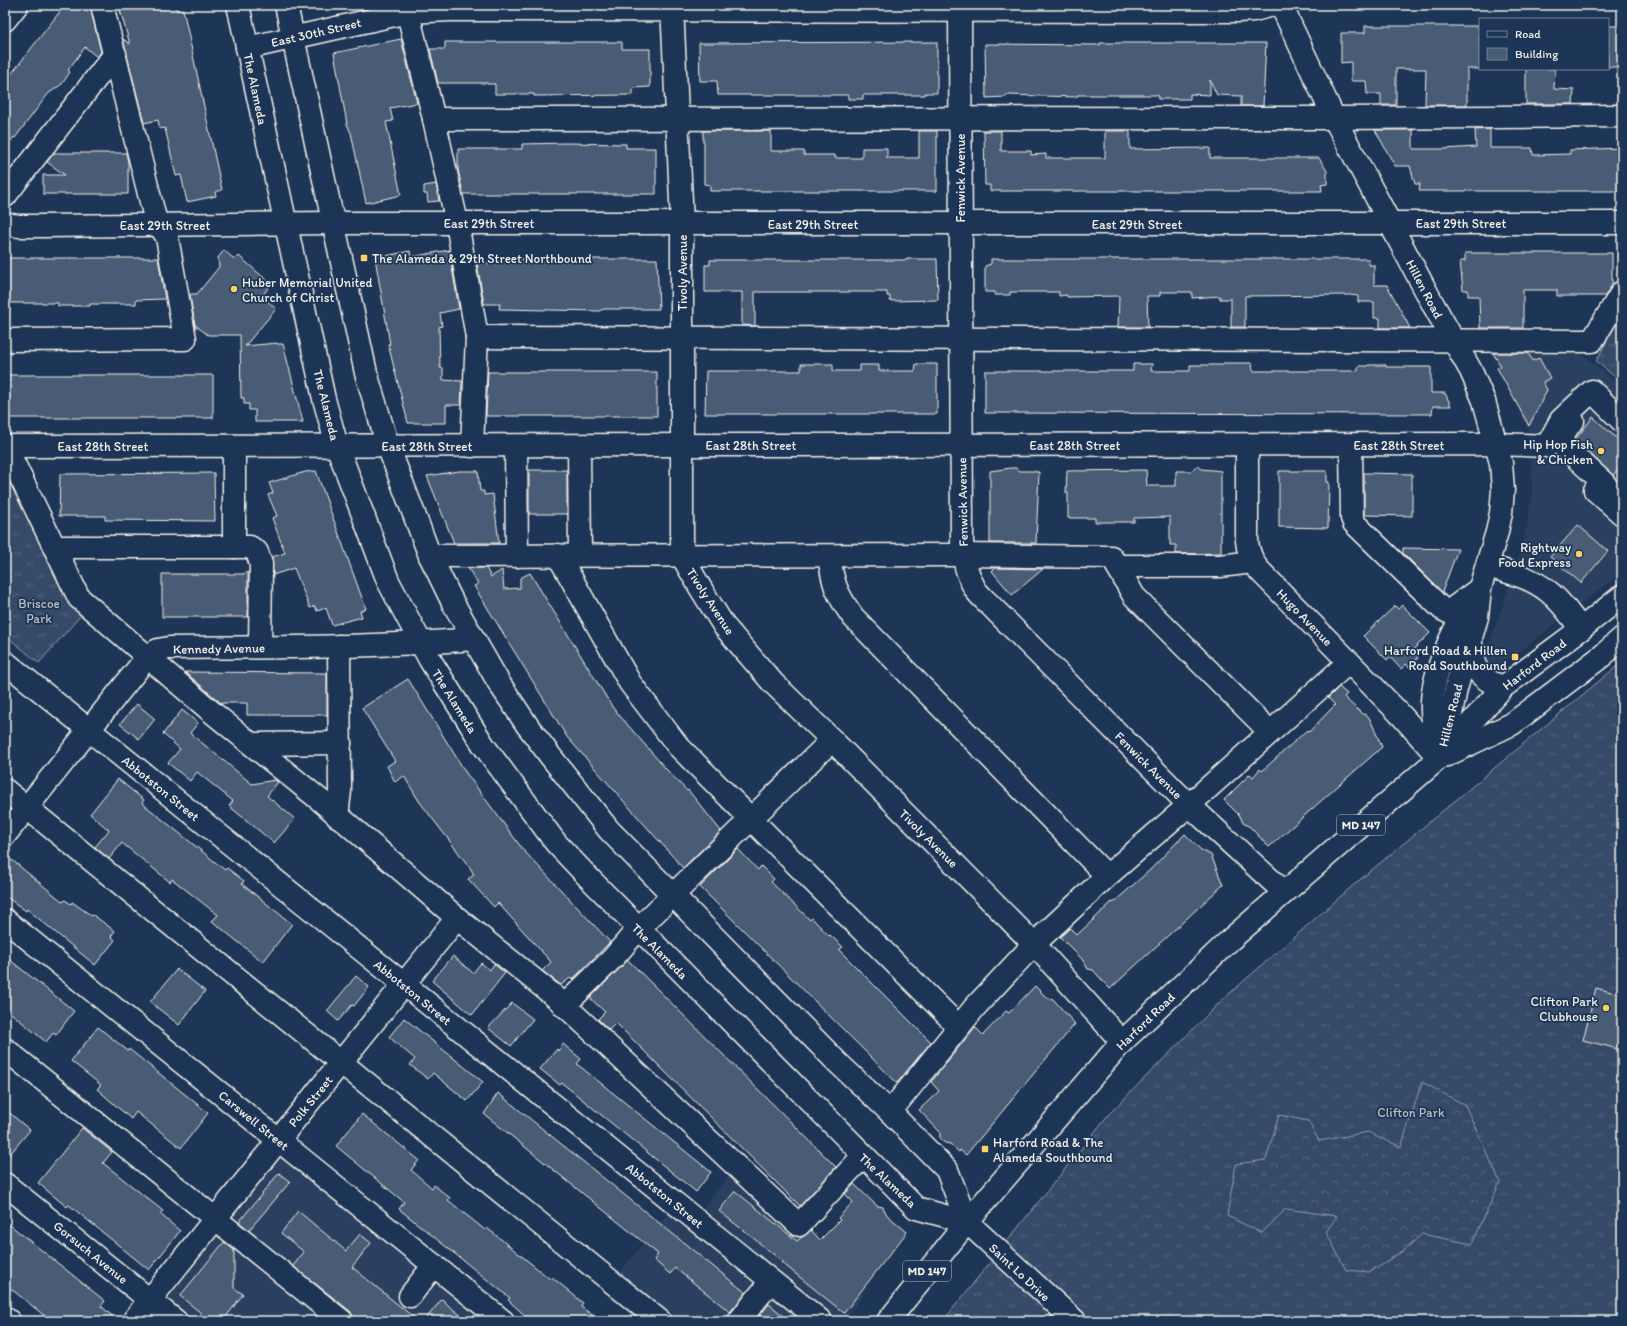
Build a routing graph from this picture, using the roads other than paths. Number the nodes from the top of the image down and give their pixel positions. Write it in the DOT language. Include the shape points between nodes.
graph roads {
  1 [pos="17,5"];
  2 [pos="102,5"];
  3 [pos="238,5"];
  4 [pos="286,5"];
  5 [pos="1273,5"];
  6 [pos="1281,5"];
  7 [pos="407,8"];
  8 [pos="672,8"];
  9 [pos="960,8"];
  10 [pos="5,20"];
  11 [pos="293,37"];
  12 [pos="247,48"];
  13 [pos="115,54"];
  14 [pos="1622,116"];
  15 [pos="960,118"];
  16 [pos="1334,118"];
  17 [pos="434,119"];
  18 [pos="677,119"];
  19 [pos="5,196"];
  20 [pos="1389,223"];
  21 [pos="1622,223"];
  22 [pos="5,224"];
  23 [pos="333,224"];
  24 [pos="457,224"];
  25 [pos="682,224"];
  26 [pos="961,224"];
  27 [pos="161,225"];
  28 [pos="286,225"];
  29 [pos="1622,292"];
  30 [pos="476,337"];
  31 [pos="683,338"];
  32 [pos="961,339"];
  33 [pos="5,340"];
  34 [pos="1453,341"];
  35 [pos="1622,421"];
  36 [pos="1622,428"];
  37 [pos="1496,444"];
  38 [pos="962,445"];
  39 [pos="1247,445"];
  40 [pos="1351,445"];
  41 [pos="5,446"];
  42 [pos="234,446"];
  43 [pos="337,446"];
  44 [pos="388,446"];
  45 [pos="472,446"];
  46 [pos="516,446"];
  47 [pos="579,446"];
  48 [pos="681,446"];
  49 [pos="1546,446"];
  50 [pos="1622,477"];
  51 [pos="1605,499"];
  52 [pos="1622,514"];
  53 [pos="54,547"];
  54 [pos="234,547"];
  55 [pos="558,555"];
  56 [pos="580,555"];
  57 [pos="963,555"];
  58 [pos="430,556"];
  59 [pos="517,556"];
  60 [pos="682,556"];
  61 [pos="829,556"];
  62 [pos="1252,562"];
  63 [pos="1118,566"];
  64 [pos="1487,566"];
  65 [pos="1480,588"];
  66 [pos="1622,596"];
  67 [pos="1581,629"];
  68 [pos="1622,638"];
  69 [pos="473,639"];
  70 [pos="1471,640"];
  71 [pos="421,644"];
  72 [pos="340,646"];
  73 [pos="260,647"];
  74 [pos="148,656"];
  75 [pos="5,662"];
  76 [pos="1349,662"];
  77 [pos="1503,687"];
  78 [pos="89,730"];
  79 [pos="1270,732"];
  80 [pos="832,740"];
  81 [pos="340,743"];
  82 [pos="251,744"];
  83 [pos="1439,758"];
  84 [pos="5,790"];
  85 [pos="1190,805"];
  86 [pos="27,808"];
  87 [pos="337,816"];
  88 [pos="751,819"];
  89 [pos="5,835"];
  90 [pos="1108,876"];
  91 [pos="1284,892"];
  92 [pos="673,894"];
  93 [pos="457,918"];
  94 [pos="5,920"];
  95 [pos="638,929"];
  96 [pos="1034,944"];
  97 [pos="404,984"];
  98 [pos="564,1006"];
  99 [pos="959,1027"];
  100 [pos="1122,1042"];
  101 [pos="5,1049"];
  102 [pos="341,1063"];
  103 [pos="890,1112"];
  104 [pos="278,1140"];
  105 [pos="863,1156"];
  106 [pos="5,1184"];
  107 [pos="215,1219"];
  108 [pos="967,1222"];
  109 [pos="434,1265"];
  110 [pos="771,1280"];
  111 [pos="410,1296"];
  112 [pos="150,1300"];
  113 [pos="5,1318"];
  114 [pos="9,1321"];
  115 [pos="133,1321"];
  116 [pos="176,1321"];
  117 [pos="342,1321"];
  118 [pos="503,1321"];
  119 [pos="660,1321"];
  120 [pos="739,1321"];
  121 [pos="821,1321"];
  122 [pos="888,1321"];
  123 [pos="1075,1321"];
  1 -- 10 [label="street"];
  2 -- 13 [label="street"];
  3 -- 12 [label="street, The Alameda"];
  4 -- 11 [label="street"];
  5 -- 9 [label="street, East 30th Street" via="1238,11"];
  6 -- 16 [label="street, Hillen Road"];
  7 -- 8 [label="street, East 30th Street"];
  7 -- 11 [label="street, East 30th Street"];
  7 -- 17 [label="street"];
  8 -- 9 [label="street, East 30th Street"];
  8 -- 18 [label="street, Tivoly Avenue"];
  9 -- 15 [label="street, Fenwick Avenue"];
  11 -- 12 [label="street, East 30th Street"];
  11 -- 23 [label="street"];
  12 -- 28 [label="street, The Alameda"];
  13 -- 19 [label="street"];
  13 -- 27 [label="street" via="155,218"];
  14 -- 16 [label="street"];
  15 -- 16 [label="street"];
  15 -- 18 [label="street"];
  15 -- 26 [label="street, Fenwick Avenue"];
  16 -- 20 [label="street, Hillen Road"];
  17 -- 18 [label="street"];
  17 -- 24 [label="street"];
  18 -- 25 [label="street, Tivoly Avenue"];
  20 -- 21 [label="street, East 29th Street"];
  20 -- 26 [label="street, East 29th Street"];
  20 -- 34 [label="street, Hillen Road"];
  22 -- 27 [label="street, East 29th Street"];
  23 -- 24 [label="street, East 29th Street"];
  23 -- 28 [label="street, East 29th Street"];
  23 -- 44 [label="street" via="366,373"];
  24 -- 25 [label="street, East 29th Street"];
  24 -- 30 [label="street"];
  25 -- 26 [label="street, East 29th Street"];
  25 -- 31 [label="street, Tivoly Avenue"];
  26 -- 32 [label="street, Fenwick Avenue"];
  27 -- 28 [label="street, East 29th Street"];
  27 -- 33 [label="street" via="167,237 185,339"];
  28 -- 43 [label="street, The Alameda" via="324,399"];
  29 -- 34 [label="street" via="1592,341"];
  30 -- 31 [label="street"];
  30 -- 45 [label="street"];
  31 -- 32 [label="street"];
  31 -- 48 [label="street, Tivoly Avenue"];
  32 -- 34 [label="street"];
  32 -- 38 [label="street, Fenwick Avenue"];
  34 -- 37 [label="street, Hillen Road" via="1471,371 1484,401"];
  35 -- 49 [label="street" via="1592,391 1561,420"];
  36 -- 51 [label="street" via="1596,409 1590,409 1580,412 1564,432 1562,439 1562,445 1607,487"];
  37 -- 40 [label="street, East 28th Street"];
  37 -- 49 [label="street, East 28th Street"];
  37 -- 64 [label="street, Hillen Road" via="1503,490 1500,519"];
  38 -- 39 [label="street, East 28th Street"];
  38 -- 48 [label="street, East 28th Street"];
  38 -- 57 [label="street, Fenwick Avenue"];
  39 -- 40 [label="street, East 28th Street"];
  39 -- 62 [label="street, Hugo Avenue" via="1247,541"];
  40 -- 65 [label="street" via="1354,523 1442,609 1448,612"];
  41 -- 42 [label="street, East 28th Street"];
  41 -- 53 [label="street"];
  42 -- 43 [label="street, East 28th Street"];
  42 -- 54 [label="street"];
  43 -- 44 [label="street, East 28th Street"];
  43 -- 71 [label="street, The Alameda" via="388,580"];
  44 -- 45 [label="street, East 28th Street"];
  44 -- 58 [label="street"];
  45 -- 46 [label="street, East 28th Street"];
  46 -- 47 [label="street, East 28th Street"];
  46 -- 59 [label="street"];
  47 -- 48 [label="street, East 28th Street"];
  47 -- 56 [label="street"];
  48 -- 60 [label="street, Tivoly Avenue"];
  49 -- 51 [label="street"];
  50 -- 51 [label="street"];
  51 -- 52 [label="street"];
  53 -- 54 [label="street"];
  53 -- 74 [label="street" via="79,598"];
  54 -- 73 [label="street" via="250,547 257,552 261,564"];
  55 -- 56 [label="street"];
  55 -- 59 [label="street"];
  55 -- 88 [label="street" via="630,684 678,746"];
  56 -- 60 [label="street"];
  57 -- 61 [label="street"];
  57 -- 63 [label="street" via="1111,557"];
  57 -- 85 [label="street, Fenwick Avenue" via="975,589"];
  58 -- 59 [label="street"];
  58 -- 69 [label="street"];
  60 -- 61 [label="street"];
  60 -- 80 [label="street, Tivoly Avenue" via="724,626 773,683"];
  61 -- 90 [label="street" via="832,578 839,597 853,617"];
  62 -- 63 [label="street" via="1220,566"];
  62 -- 76 [label="street, Hugo Avenue"];
  63 -- 79 [label="street" via="1134,596"];
  64 -- 65 [label="street, Hillen Road"];
  64 -- 67 [label="street" via="1520,575 1549,591"];
  65 -- 70 [label="street, Hillen Road"];
  65 -- 83 [label="street, Hillen Road" via="1463,612 1436,680 1432,701"];
  66 -- 67 [label="street, Harford Road / MD 147"];
  67 -- 77 [label="street, Harford Road / MD 147"];
  68 -- 83 [label="street, Harford Road" via="1512,724"];
  69 -- 71 [label="street, Kennedy Avenue"];
  69 -- 92 [label="street" via="503,689 550,757 610,830"];
  70 -- 77 [label="street" via="1471,654 1482,678"];
  70 -- 83 [label="street, Hillen Road"];
  71 -- 72 [label="street, Kennedy Avenue"];
  71 -- 95 [label="street, The Alameda" via="484,746 542,825 566,854"];
  72 -- 73 [label="street, Kennedy Avenue"];
  72 -- 81 [label="street"];
  73 -- 74 [label="street, Kennedy Avenue" via="170,648 158,650"];
  74 -- 78 [label="street, Kennedy Avenue"];
  74 -- 82 [label="street"];
  75 -- 78 [label="street, Abbotston Street"];
  76 -- 79 [label="street"];
  76 -- 83 [label="street, Hugo Avenue" via="1402,715"];
  77 -- 83 [label="street, Harford Road / MD 147"];
  78 -- 86 [label="street, Kennedy Avenue"];
  78 -- 97 [label="street, Abbotston Street"];
  79 -- 85 [label="street"];
  80 -- 88 [label="street"];
  80 -- 96 [label="street, Tivoly Avenue"];
  81 -- 82 [label="street"];
  81 -- 87 [label="street"];
  82 -- 87 [label="street"];
  83 -- 91 [label="street, Harford Road / MD 147"];
  84 -- 86 [label="street"];
  85 -- 90 [label="street"];
  85 -- 91 [label="street, Fenwick Avenue"];
  86 -- 89 [label="street, Kennedy Avenue"];
  86 -- 102 [label="street"];
  87 -- 93 [label="street"];
  88 -- 92 [label="street"];
  88 -- 99 [label="street"];
  90 -- 96 [label="street"];
  91 -- 100 [label="street, Harford Road / MD 147"];
  92 -- 95 [label="street"];
  92 -- 103 [label="street" via="837,1062"];
  93 -- 97 [label="street, Polk Street"];
  93 -- 98 [label="street"];
  94 -- 104 [label="street, Carswell Street"];
  95 -- 98 [label="street" via="614,957"];
  95 -- 105 [label="street, The Alameda"];
  96 -- 99 [label="street"];
  96 -- 100 [label="street, Tivoly Avenue"];
  97 -- 102 [label="street, Polk Street"];
  97 -- 110 [label="street, Abbotston Street"];
  98 -- 105 [label="street" via="799,1225"];
  99 -- 103 [label="street"];
  100 -- 108 [label="street, Harford Road / MD 147"];
  101 -- 107 [label="street"];
  102 -- 104 [label="street, Polk Street"];
  102 -- 119 [label="street"];
  103 -- 108 [label="street" via="947,1170"];
  104 -- 107 [label="street, Polk Street"];
  104 -- 109 [label="street, Carswell Street"];
  105 -- 108 [label="street, The Alameda" via="916,1208"];
  106 -- 112 [label="street, Gorsuch Avenue"];
  107 -- 112 [label="street, Polk Street"];
  107 -- 117 [label="street"];
  108 -- 122 [label="street, Harford Road / MD 147"];
  108 -- 123 [label="street, Saint Lo Drive"];
  109 -- 111 [label="street"];
  109 -- 118 [label="street, Carswell Street"];
  110 -- 120 [label="street"];
  110 -- 121 [label="street, Abbotston Street"];
  112 -- 115 [label="street, Polk Street"];
  112 -- 116 [label="street, Gorsuch Avenue"];
  113 -- 114 [label="street"];
}
